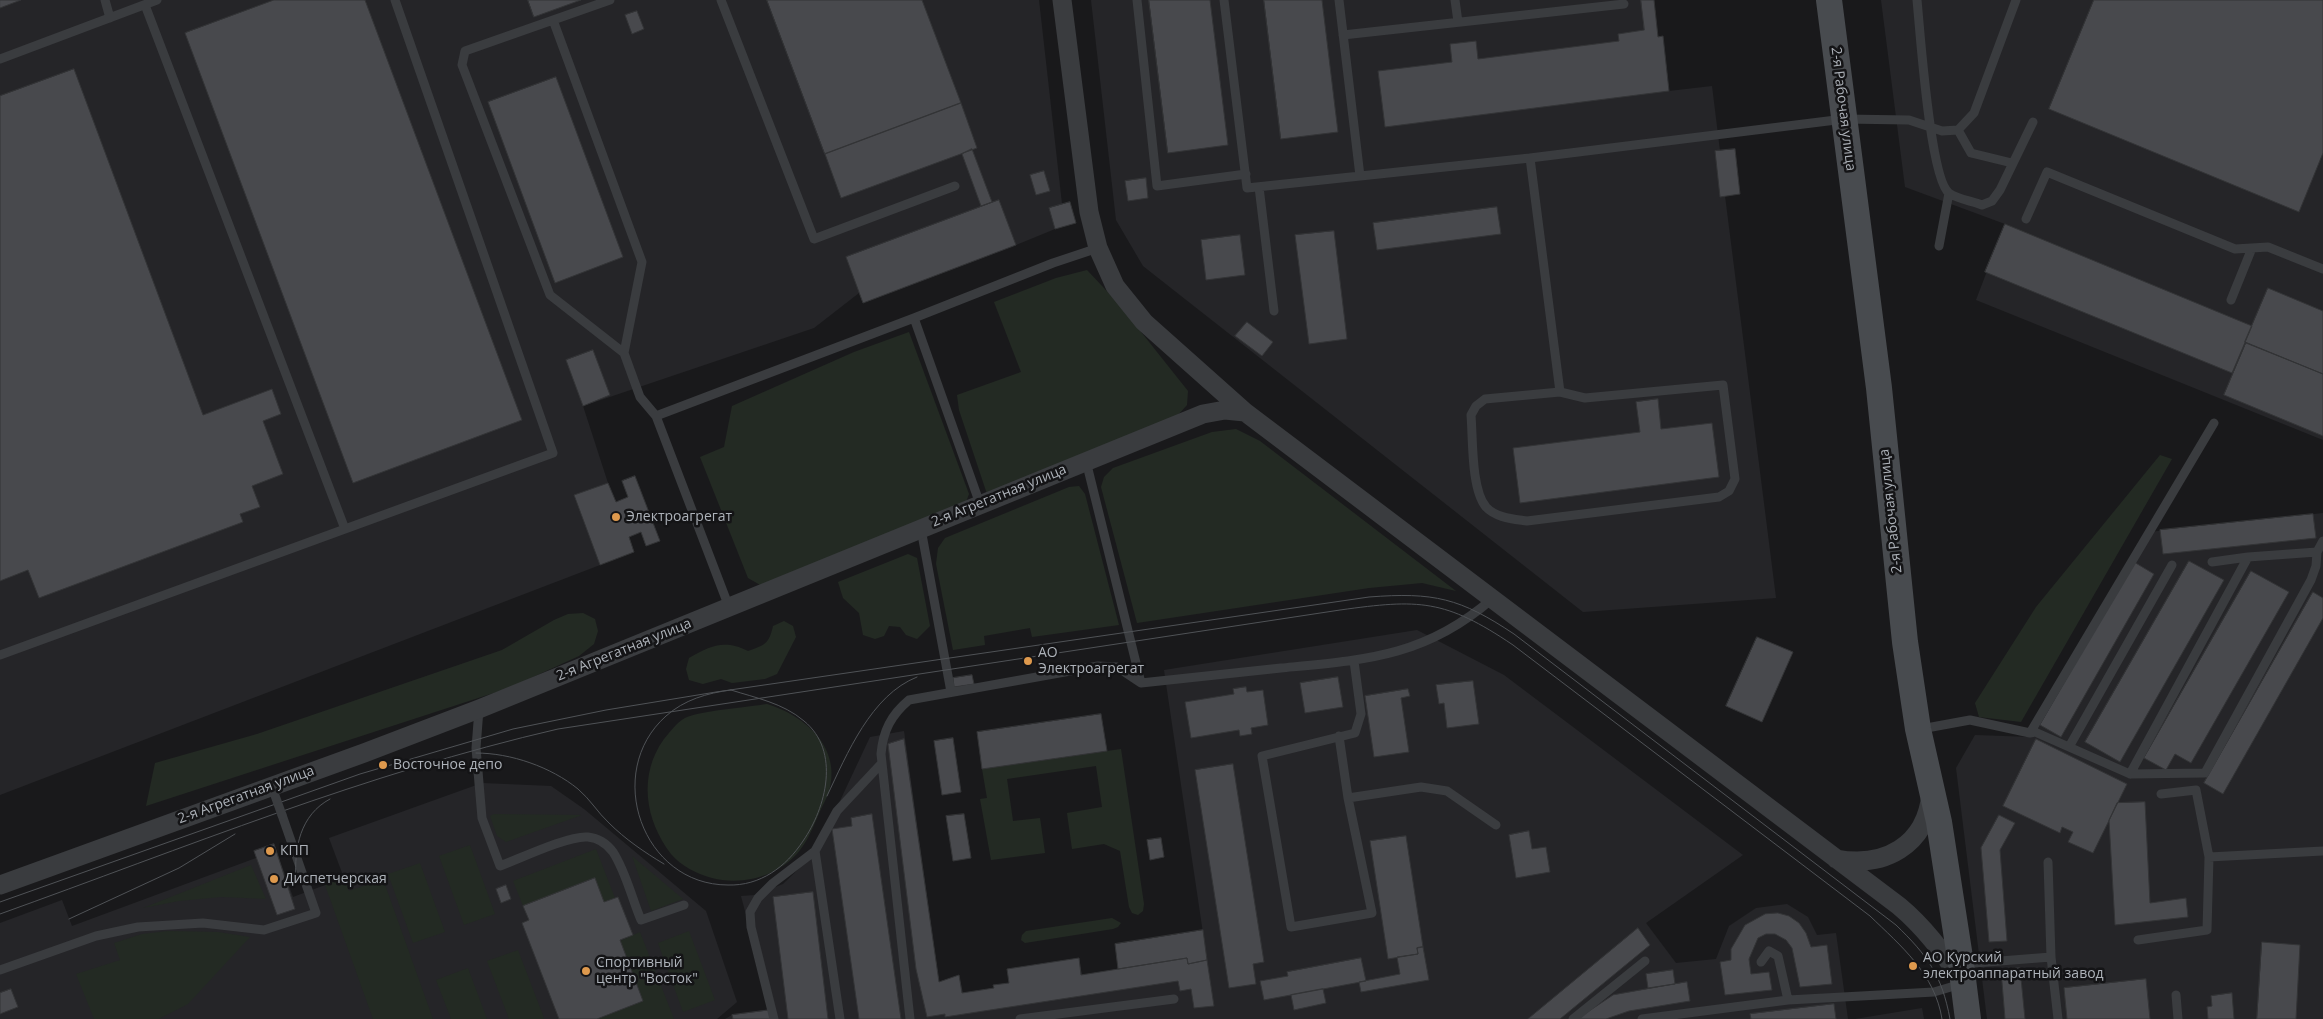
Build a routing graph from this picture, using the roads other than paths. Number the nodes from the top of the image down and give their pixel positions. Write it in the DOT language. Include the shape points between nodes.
graph roads {
  1 [pos="105,0"];
  2 [pos="157,0"];
  3 [pos="395,0"];
  4 [pos="610,0"];
  5 [pos="721,0"];
  6 [pos="1062,0"];
  7 [pos="1137,0"];
  8 [pos="1224,0"];
  9 [pos="1339,0"];
  10 [pos="1455,0"];
  11 [pos="1829,0"];
  12 [pos="1917,0"];
  13 [pos="2016,0"];
  14 [pos="1624,4"];
  15 [pos="145,5"];
  16 [pos="1571,5"];
  17 [pos="110,18"];
  18 [pos="553,20"];
  19 [pos="1458,22"];
  20 [pos="1343,35"];
  21 [pos="0,59"];
  22 [pos="1844,119"];
  23 [pos="2033,122"];
  24 [pos="1930,127"];
  25 [pos="1958,130"];
  26 [pos="1530,158"];
  27 [pos="2012,163"];
  28 [pos="1246,174"];
  29 [pos="1360,176"];
  30 [pos="955,186"];
  31 [pos="1259,187"];
  32 [pos="1950,193"];
  33 [pos="2026,219"];
  34 [pos="1939,246"];
  35 [pos="1098,248"];
  36 [pos="2252,248"];
  37 [pos="2323,269"];
  38 [pos="2232,300"];
  39 [pos="1274,311"];
  40 [pos="914,318"];
  41 [pos="624,353"];
  42 [pos="1560,392"];
  43 [pos="1244,412"];
  44 [pos="656,416"];
  45 [pos="2214,423"];
  46 [pos="1086,461"];
  47 [pos="980,504"];
  48 [pos="921,528"];
  49 [pos="345,529"];
  50 [pos="2323,541"];
  51 [pos="2317,552"];
  52 [pos="2248,557"];
  53 [pos="2212,562"];
  54 [pos="2172,566"];
  55 [pos="1492,599"];
  56 [pos="729,607"];
  57 [pos="0,655"];
  58 [pos="1354,661"];
  59 [pos="1141,683"];
  60 [pos="951,692"];
  61 [pos="479,709"];
  62 [pos="1918,729"];
  63 [pos="2030,733"];
  64 [pos="1339,736"];
  65 [pos="2069,747"];
  66 [pos="881,764"];
  67 [pos="2130,774"];
  68 [pos="273,788"];
  69 [pos="1932,790"];
  70 [pos="2160,794"];
  71 [pos="1348,798"];
  72 [pos="1496,825"];
  73 [pos="816,851"];
  74 [pos="2323,851"];
  75 [pos="2209,857"];
  76 [pos="1836,859"];
  77 [pos="2048,862"];
  78 [pos="0,885"];
  79 [pos="684,905"];
  80 [pos="2138,940"];
  81 [pos="2051,957"];
  82 [pos="1645,960"];
  83 [pos="1761,962"];
  84 [pos="0,970"];
  85 [pos="1962,973"];
  86 [pos="2176,995"];
  87 [pos="1174,999"];
  88 [pos="1788,1000"];
  89 [pos="774,1019"];
  90 [pos="840,1019"];
  91 [pos="910,1019"];
  92 [pos="1020,1019"];
  93 [pos="1573,1019"];
  94 [pos="1642,1019"];
  95 [pos="1968,1019"];
  96 [pos="2058,1019"];
  97 [pos="2178,1019"];
  1 -- 17 [label="lane"];
  2 -- 15 [label="lane"];
  3 -- 49 [label="lane" via="553,453"];
  4 -- 18 [label="lane"];
  5 -- 30 [label="lane" via="814,240"];
  6 -- 35 [label="street" via="1089,212"];
  7 -- 28 [label="lane" via="1157,186"];
  8 -- 28 [label="lane"];
  9 -- 20 [label="lane"];
  10 -- 19 [label="lane"];
  11 -- 22 [label="main road, 2-я Рабочая улица"];
  12 -- 24 [label="lane"];
  13 -- 25 [label="lane" via="1974,113"];
  14 -- 16 [label="lane"];
  15 -- 17 [label="lane"];
  15 -- 49 [label="lane"];
  16 -- 19 [label="lane"];
  17 -- 21 [label="lane"];
  18 -- 41 [label="lane" via="642,262"];
  18 -- 41 [label="lane" via="465,51 462,65 550,294"];
  19 -- 20 [label="lane"];
  20 -- 29 [label="lane"];
  22 -- 24 [label="lane" via="1908,120"];
  22 -- 26 [label="lane"];
  22 -- 62 [label="main road, 2-я Рабочая улица"];
  23 -- 27 [label="lane"];
  24 -- 25 [label="lane"];
  24 -- 32 [label="lane" via="1942,184"];
  25 -- 27 [label="lane" via="1972,153"];
  26 -- 29 [label="lane"];
  26 -- 42 [label="lane"];
  27 -- 32 [label="lane" via="1992,201 1982,205"];
  28 -- 31 [label="lane" via="1247,188"];
  29 -- 31 [label="lane"];
  31 -- 39 [label="lane"];
  32 -- 34 [label="lane"];
  33 -- 36 [label="lane" via="2047,172 2235,249"];
  35 -- 40 [label="lane"];
  35 -- 43 [label="street" via="1115,286 1144,322"];
  36 -- 37 [label="lane" via="2268,247"];
  36 -- 38 [label="lane"];
  40 -- 44 [label="lane"];
  40 -- 47 [label="lane"];
  41 -- 44 [label="lane" via="640,398"];
  42 -- 42 [label="lane" via="1485,399 1474,410 1471,415 1478,491 1487,508 1504,517 1527,521 1719,497 1729,491 1735,479 1723,385 1585,398"];
  43 -- 46 [label="street, 2-я Агрегатная улица" via="1225,410 1203,414"];
  43 -- 55 [label="street"];
  44 -- 56 [label="lane"];
  45 -- 63 [label="lane"];
  46 -- 47 [label="street, 2-я Агрегатная улица"];
  46 -- 59 [label="lane"];
  47 -- 48 [label="street, 2-я Агрегатная улица"];
  48 -- 56 [label="street, 2-я Агрегатная улица"];
  48 -- 60 [label="lane"];
  49 -- 57 [label="lane"];
  50 -- 51 [label="lane"];
  51 -- 52 [label="lane"];
  51 -- 67 [label="lane" via="2311,580 2205,773"];
  52 -- 53 [label="lane"];
  52 -- 67 [label="lane"];
  54 -- 65 [label="lane"];
  55 -- 58 [label="lane" via="1469,618 1435,638 1397,652"];
  55 -- 76 [label="street"];
  56 -- 61 [label="street, 2-я Агрегатная улица"];
  58 -- 59 [label="lane"];
  58 -- 64 [label="lane" via="1361,714 1356,733"];
  59 -- 60 [label="lane" via="1128,672 1109,665"];
  60 -- 66 [label="lane" via="909,700 896,712 883,736"];
  61 -- 68 [label="street, 2-я Агрегатная улица"];
  61 -- 79 [label="lane" via="476,748 482,818 500,866 570,840 593,838 613,851 641,920"];
  62 -- 63 [label="lane" via="1970,720"];
  62 -- 69 [label="main road, 2-я Рабочая улица"];
  63 -- 65 [label="lane" via="2035,732"];
  64 -- 71 [label="lane"];
  64 -- 71 [label="lane" via="1262,756 1291,927 1372,913"];
  65 -- 67 [label="lane"];
  66 -- 73 [label="lane" via="837,812"];
  66 -- 91 [label="lane"];
  68 -- 78 [label="street, 2-я Агрегатная улица"];
  68 -- 84 [label="lane, bridge" via="316,912 264,930 203,923 138,927 96,936"];
  69 -- 76 [label="street" via="1926,818 1901,849 1868,862"];
  69 -- 85 [label="main road, 2-я Рабочая улица"];
  70 -- 75 [label="lane" via="2196,790"];
  71 -- 72 [label="lane" via="1421,786 1447,791"];
  73 -- 89 [label="lane" via="764,890 750,912 750,927"];
  73 -- 90 [label="lane"];
  74 -- 75 [label="lane"];
  75 -- 80 [label="lane" via="2207,930"];
  76 -- 85 [label="street" via="1917,921"];
  77 -- 81 [label="lane"];
  81 -- 85 [label="lane"];
  81 -- 96 [label="lane"];
  82 -- 93 [label="lane"];
  83 -- 88 [label="lane" via="1768,951 1778,956"];
  85 -- 88 [label="lane" via="1934,992"];
  85 -- 95 [label="main road, 2-я Рабочая улица"];
  86 -- 97 [label="lane"];
  87 -- 92 [label="lane"];
  88 -- 94 [label="lane"];
}
